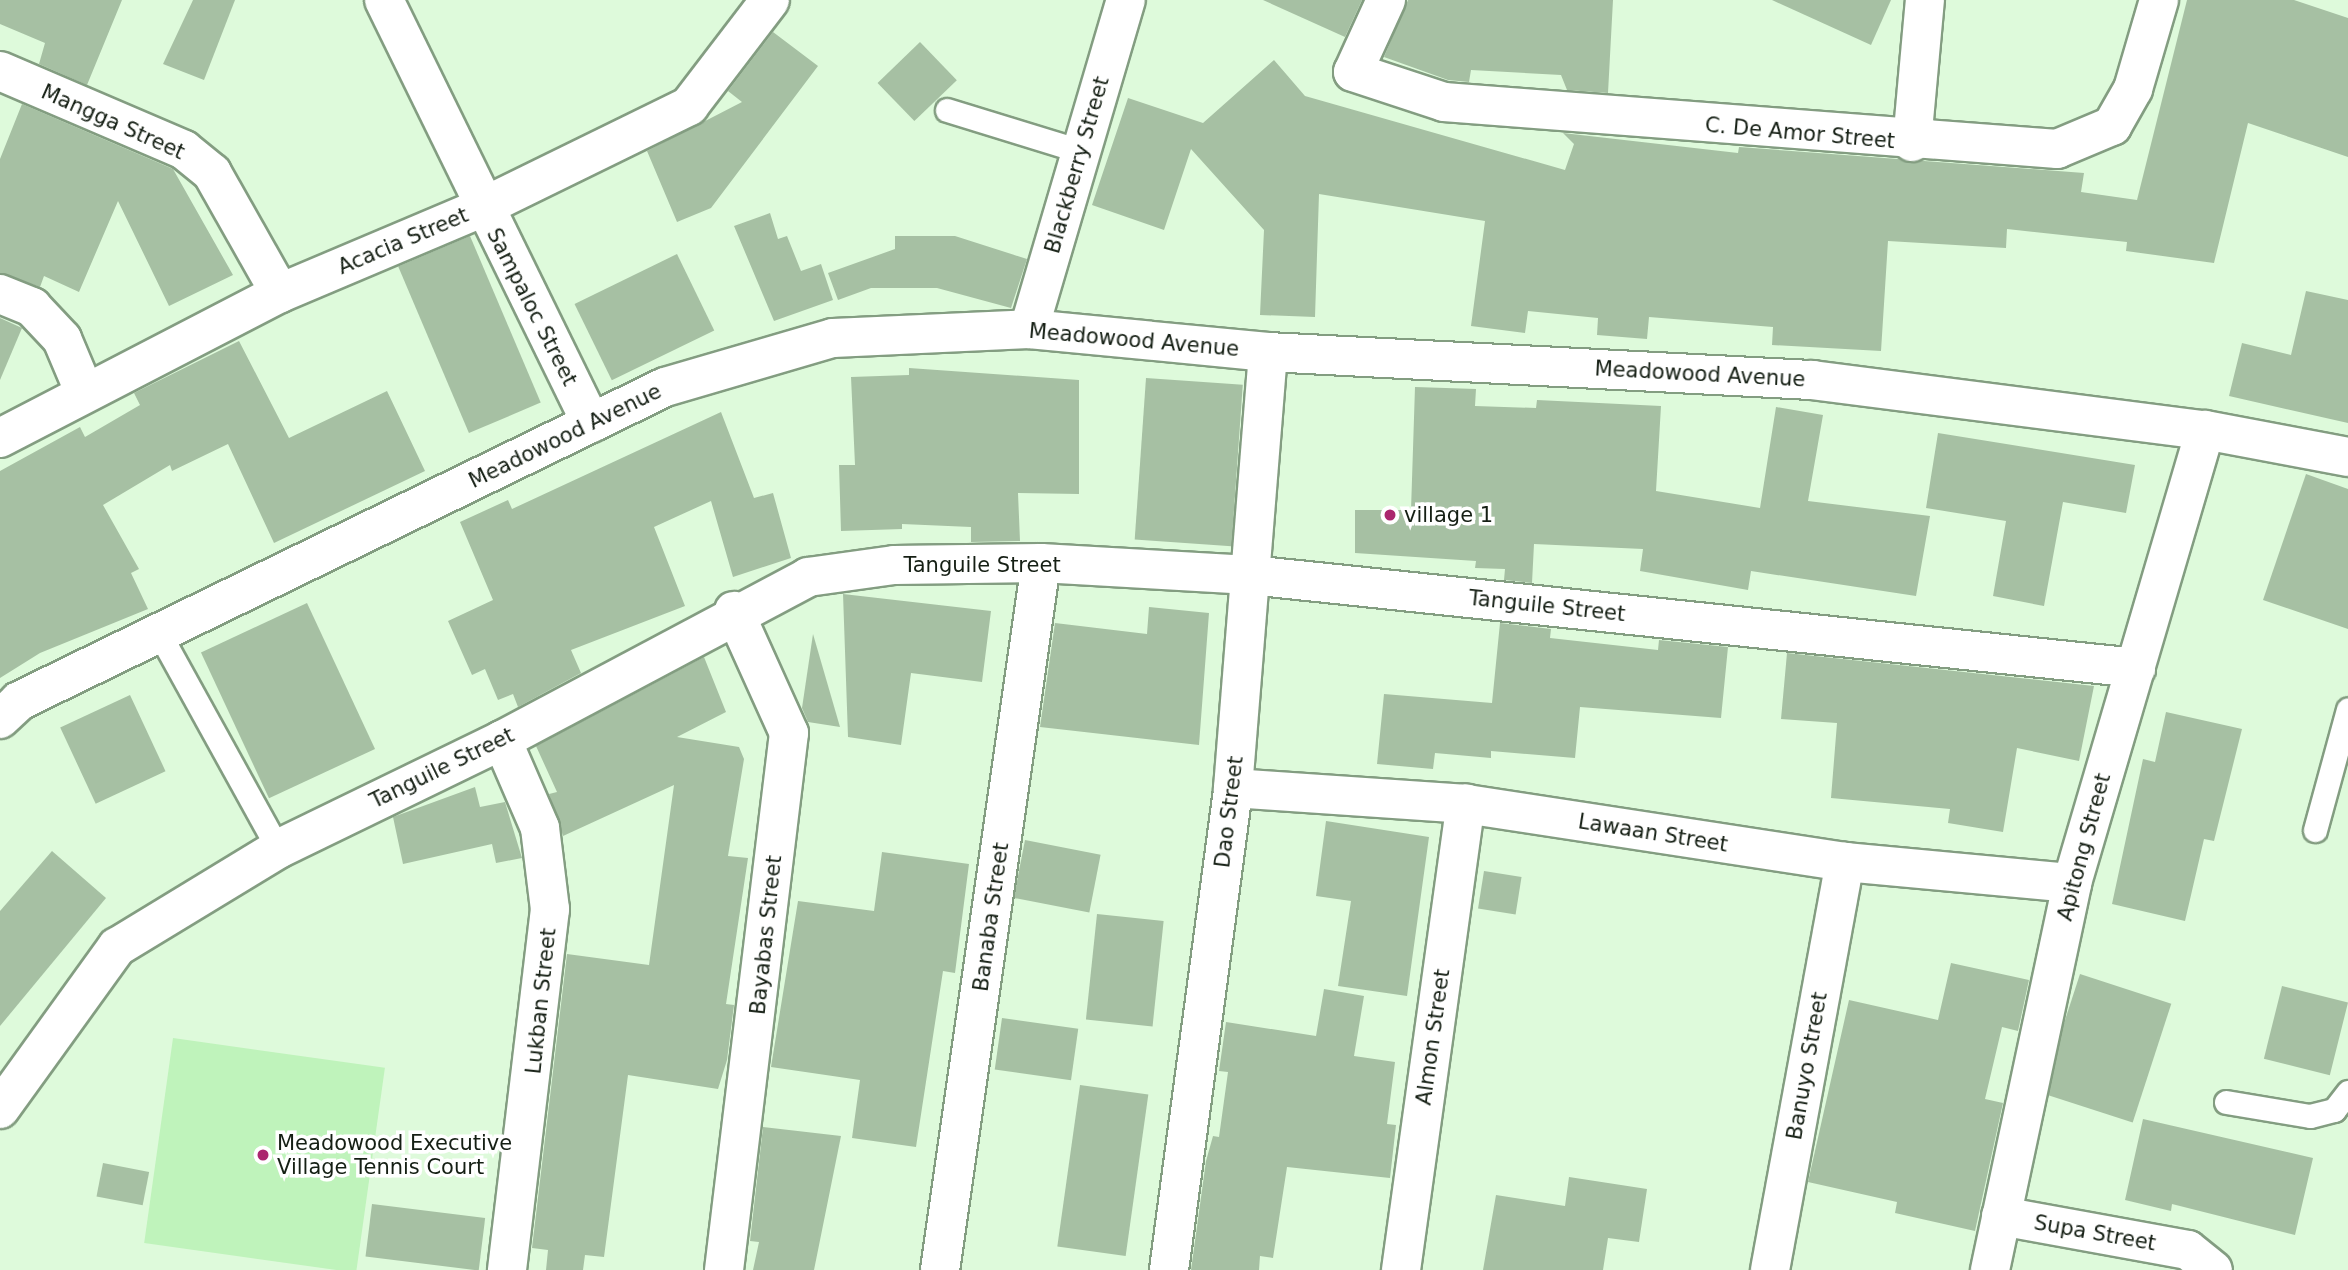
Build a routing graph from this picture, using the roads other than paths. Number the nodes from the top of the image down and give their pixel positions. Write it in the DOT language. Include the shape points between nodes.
graph roads {
  1 [pos="384,0"];
  2 [pos="770,0"];
  3 [pos="1126,0"];
  4 [pos="1387,0"];
  5 [pos="1925,0"];
  6 [pos="2159,0"];
  7 [pos="0,71"];
  8 [pos="947,110"];
  9 [pos="1912,142"];
  10 [pos="1080,151"];
  11 [pos="481,208"];
  12 [pos="0,293"];
  13 [pos="280,293"];
  14 [pos="1029,329"];
  15 [pos="1268,352"];
  16 [pos="84,391"];
  17 [pos="591,423"];
  18 [pos="2205,429"];
  19 [pos="0,438"];
  20 [pos="2348,457"];
  21 [pos="1041,563"];
  22 [pos="1250,575"];
  23 [pos="734,611"];
  24 [pos="159,633"];
  25 [pos="2136,668"];
  26 [pos="2348,709"];
  27 [pos="0,719"];
  28 [pos="502,740"];
  29 [pos="1233,788"];
  30 [pos="1466,804"];
  31 [pos="2315,830"];
  32 [pos="278,849"];
  33 [pos="1845,862"];
  34 [pos="2072,883"];
  35 [pos="2348,1092"];
  36 [pos="2226,1102"];
  37 [pos="0,1109"];
  38 [pos="2001,1216"];
  39 [pos="2200,1260"];
  40 [pos="507,1270"];
  41 [pos="724,1270"];
  42 [pos="940,1270"];
  43 [pos="1169,1270"];
  44 [pos="1401,1270"];
  45 [pos="1770,1270"];
  46 [pos="1990,1270"];
  1 -- 11 [label="street, Sampaloc Street"];
  2 -- 11 [label="street, Acacia Street" via="689,106"];
  3 -- 10 [label="street, Blackberry Street"];
  4 -- 9 [label="street, C. De Amor Street" via="1353,72 1444,102"];
  5 -- 9 [label="street"];
  6 -- 9 [label="street, C. De Amor Street" via="2133,89 2112,126 2057,149"];
  7 -- 13 [label="street, Mangga Street" via="184,150 212,173"];
  8 -- 10 [label="lane"];
  10 -- 14 [label="street, Blackberry Street"];
  11 -- 13 [label="street, Acacia Street"];
  11 -- 17 [label="street, Sampaloc Street"];
  12 -- 16 [label="street" via="32,307 62,339"];
  13 -- 16 [label="street, Acacia Street"];
  14 -- 15 [label="street, Meadowood Avenue"];
  14 -- 17 [label="street, Meadowood Avenue" via="833,338 665,387"];
  15 -- 18 [label="street, Meadowood Avenue" via="1812,380"];
  15 -- 22 [label="street, Dao Street"];
  16 -- 19 [label="street, Acacia Street"];
  17 -- 24 [label="street, Meadowood Avenue"];
  18 -- 20 [label="street, Meadowood Avenue"];
  18 -- 25 [label="street, Apitong Street"];
  21 -- 22 [label="street, Tanguile Street"];
  21 -- 23 [label="street, Tanguile Street" via="894,565 808,577"];
  21 -- 42 [label="street, Banaba Street"];
  22 -- 25 [label="street, Tanguile Street"];
  22 -- 29 [label="street, Dao Street"];
  23 -- 28 [label="street, Tanguile Street"];
  23 -- 41 [label="street, Bayabas Street" via="789,733"];
  24 -- 27 [label="street, Meadowood Avenue" via="19,701"];
  24 -- 32 [label="lane"];
  25 -- 34 [label="street, Apitong Street"];
  26 -- 31 [label="lane"];
  28 -- 32 [label="street, Tanguile Street"];
  28 -- 40 [label="street, Lukban Street" via="540,828 551,909"];
  29 -- 30 [label="street, Lawaan Street"];
  29 -- 43 [label="street, Dao Street"];
  30 -- 33 [label="street, Lawaan Street"];
  30 -- 44 [label="street, Almon Street"];
  32 -- 37 [label="street, Tanguile Street" via="117,947"];
  33 -- 34 [label="street, Lawaan Street"];
  33 -- 45 [label="street, Banuyo Street"];
  34 -- 38 [label="street, Apitong Street"];
  35 -- 36 [label="lane" via="2334,1110 2310,1116"];
  38 -- 39 [label="street, Supa Street"];
  38 -- 46 [label="street, Apitong Street"];
}
